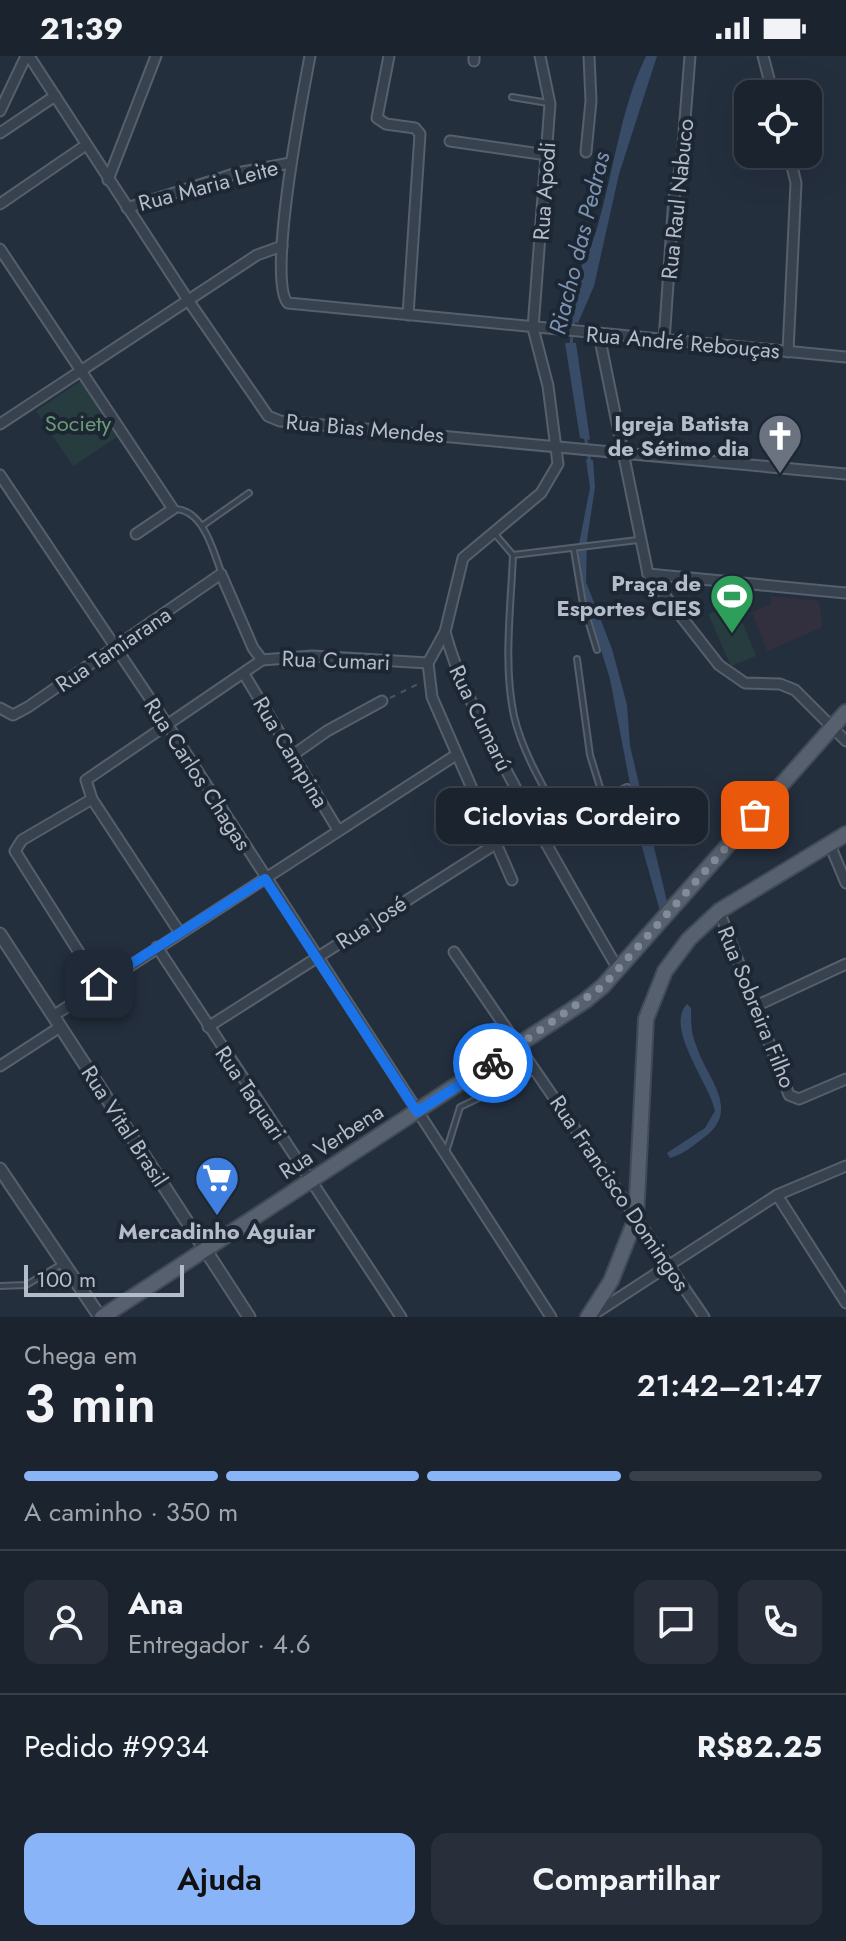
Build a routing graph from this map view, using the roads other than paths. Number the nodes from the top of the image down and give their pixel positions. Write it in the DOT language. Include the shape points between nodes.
graph roads {
  1 [pos="27,56"];
  2 [pos="156,56"];
  3 [pos="310,56"];
  4 [pos="389,56"];
  5 [pos="540,56"];
  6 [pos="589,56"];
  7 [pos="690,56"];
  8 [pos="763,56"];
  9 [pos="769,80"];
  10 [pos="55,96"];
  11 [pos="512,97"];
  12 [pos="550,104"];
  13 [pos="0,111"];
  14 [pos="0,133"];
  15 [pos="450,141"];
  16 [pos="86,145"];
  17 [pos="586,152"];
  18 [pos="547,155"];
  19 [pos="290,163"];
  20 [pos="792,168"];
  21 [pos="108,180"];
  22 [pos="0,204"];
  23 [pos="127,208"];
  24 [pos="282,246"];
  25 [pos="0,249"];
  26 [pos="188,300"];
  27 [pos="408,315"];
  28 [pos="533,328"];
  29 [pos="599,335"];
  30 [pos="664,341"];
  31 [pos="788,352"];
  32 [pos="846,357"];
  33 [pos="81,371"];
  34 [pos="0,424"];
  35 [pos="558,445"];
  36 [pos="621,451"];
  37 [pos="846,474"];
  38 [pos="0,475"];
  39 [pos="249,493"];
  40 [pos="173,509"];
  41 [pos="202,526"];
  42 [pos="493,532"];
  43 [pos="136,534"];
  44 [pos="641,539"];
  45 [pos="576,550"];
  46 [pos="513,555"];
  47 [pos="221,574"];
  48 [pos="648,574"];
  49 [pos="846,593"];
  50 [pos="445,632"];
  51 [pos="115,647"];
  52 [pos="597,650"];
  53 [pos="577,659"];
  54 [pos="262,660"];
  55 [pos="428,663"];
  56 [pos="244,674"];
  57 [pos="382,701"];
  58 [pos="1,710"];
  59 [pos="846,712"];
  60 [pos="167,724"];
  61 [pos="833,727"];
  62 [pos="846,741"];
  63 [pos="293,755"];
  64 [pos="456,755"];
  65 [pos="627,787"];
  66 [pos="603,797"];
  67 [pos="92,799"];
  68 [pos="560,817"];
  69 [pos="536,829"];
  70 [pos="338,830"];
  71 [pos="846,834"];
  72 [pos="494,845"];
  73 [pos="830,845"];
  74 [pos="265,879"];
  75 [pos="512,880"];
  76 [pos="846,883"];
  77 [pos="719,911"];
  78 [pos="180,933"];
  79 [pos="0,934"];
  80 [pos="157,947"];
  81 [pos="454,952"];
  82 [pos="316,958"];
  83 [pos="846,964"];
  84 [pos="618,969"];
  85 [pos="99,984"];
  86 [pos="756,1006"];
  87 [pos="53,1016"];
  88 [pos="60,1027"];
  89 [pos="208,1027"];
  90 [pos="521,1045"];
  91 [pos="0,1066"];
  92 [pos="537,1070"];
  93 [pos="846,1079"];
  94 [pos="417,1112"];
  95 [pos="445,1155"];
  96 [pos="846,1166"];
  97 [pos="0,1169"];
  98 [pos="310,1181"];
  99 [pos="777,1195"];
  100 [pos="636,1218"];
  101 [pos="206,1250"];
  102 [pos="65,1263"];
  103 [pos="668,1265"];
  104 [pos="0,1286"];
  105 [pos="846,1303"];
  106 [pos="101,1317"];
  107 [pos="249,1317"];
  108 [pos="401,1317"];
  109 [pos="551,1317"];
  110 [pos="589,1317"];
  111 [pos="704,1317"];
  1 -- 10 [label="street, Rua Bias Mendes"];
  1 -- 13 [label="street"];
  2 -- 21 [label="street"];
  3 -- 19 [label="street"];
  4 -- 27 [label="street" via="377,118 420,134"];
  5 -- 12 [label="street, Rua Apodi"];
  6 -- 17 [label="street"];
  7 -- 30 [label="street, Rua Raul Nabuco"];
  8 -- 9 [label="street"];
  10 -- 14 [label="street"];
  10 -- 16 [label="street, Rua Bias Mendes"];
  11 -- 12 [label="lane"];
  12 -- 18 [label="street, Rua Apodi"];
  15 -- 18 [label="street"];
  16 -- 21 [label="street, Rua Bias Mendes"];
  16 -- 22 [label="street"];
  18 -- 28 [label="street, Rua Apodi"];
  19 -- 23 [label="street, Rua Maria Leite" via="237,173"];
  19 -- 24 [label="street"];
  20 -- 31 [label="street"];
  21 -- 23 [label="street, Rua Bias Mendes"];
  23 -- 26 [label="street, Rua Bias Mendes"];
  24 -- 26 [label="street" via="257,255"];
  24 -- 27 [label="street, Rua André Rebouças" via="283,299 288,303"];
  25 -- 33 [label="street"];
  26 -- 33 [label="street"];
  26 -- 35 [label="street, Rua Bias Mendes" via="262,410 280,421"];
  27 -- 28 [label="street, Rua André Rebouças"];
  28 -- 29 [label="street, Rua André Rebouças"];
  28 -- 35 [label="street, Rua Apodi"];
  29 -- 30 [label="street, Rua André Rebouças"];
  29 -- 36 [label="street"];
  30 -- 31 [label="street, Rua André Rebouças"];
  31 -- 32 [label="street, Rua André Rebouças"];
  33 -- 34 [label="street"];
  33 -- 40 [label="street"];
  35 -- 36 [label="street, Rua Bias Mendes"];
  35 -- 42 [label="street" via="550,484"];
  36 -- 37 [label="street, Rua Bias Mendes"];
  36 -- 44 [label="street"];
  38 -- 51 [label="street, Rua Carlos Chagas"];
  39 -- 41 [label="lane"];
  40 -- 41 [label="lane" via="182,509"];
  40 -- 43 [label="street"];
  41 -- 47 [label="lane, Rua Campina"];
  42 -- 46 [label="lane"];
  42 -- 50 [label="street" via="463,558"];
  44 -- 45 [label="lane"];
  44 -- 48 [label="street"];
  45 -- 46 [label="lane"];
  45 -- 52 [label="lane" via="583,604"];
  46 -- 68 [label="lane" via="509,656 514,716"];
  47 -- 51 [label="street, Rua Tamiarana"];
  47 -- 54 [label="street, Rua Campina"];
  48 -- 49 [label="street"];
  48 -- 61 [label="street" via="719,665 745,683 795,690"];
  50 -- 55 [label="street"];
  50 -- 69 [label="street, Rua Cumarú" via="463,685"];
  51 -- 58 [label="street, Rua Tamiarana" via="21,711 13,715"];
  51 -- 60 [label="street, Rua Carlos Chagas"];
  53 -- 66 [label="lane" via="590,755"];
  54 -- 55 [label="street, Rua Cumari" via="312,656"];
  54 -- 56 [label="street, Rua Cumari"];
  55 -- 64 [label="street" via="428,679"];
  56 -- 60 [label="street, Rua Cumari"];
  56 -- 63 [label="street, Rua Campina"];
  57 -- 63 [label="street"];
  59 -- 61 [label="main road, Rua Verbena"];
  60 -- 67 [label="street, Rua Cumari" via="88,778"];
  60 -- 74 [label="street, Rua Carlos Chagas"];
  61 -- 62 [label="street"];
  61 -- 84 [label="main road, Rua Verbena"];
  63 -- 70 [label="street, Rua Campina"];
  64 -- 70 [label="street"];
  64 -- 72 [label="street"];
  65 -- 66 [label="lane"];
  66 -- 68 [label="lane"];
  67 -- 78 [label="street"];
  67 -- 85 [label="street" via="22,840 15,851"];
  68 -- 69 [label="lane"];
  69 -- 84 [label="street, Rua Cumarú"];
  70 -- 74 [label="street"];
  71 -- 73 [label="main road"];
  72 -- 75 [label="street"];
  72 -- 82 [label="street, Rua José"];
  73 -- 76 [label="street"];
  73 -- 77 [label="main road"];
  74 -- 78 [label="street"];
  74 -- 82 [label="street, Rua Carlos Chagas"];
  77 -- 86 [label="street, Rua Sobreira Filho"];
  77 -- 100 [label="main road" via="665,971 646,1019"];
  78 -- 80 [label="street"];
  79 -- 87 [label="street, Rua Vital Brasil"];
  80 -- 85 [label="street"];
  80 -- 89 [label="street, Rua Taquari"];
  81 -- 90 [label="street, Rua Francisco Domingos"];
  82 -- 89 [label="street, Rua José"];
  82 -- 94 [label="street, Rua Carlos Chagas"];
  83 -- 86 [label="street"];
  84 -- 90 [label="main road, Rua Verbena" via="585,1001"];
  85 -- 87 [label="street"];
  86 -- 93 [label="street, Rua Sobreira Filho" via="789,1095 799,1099"];
  87 -- 88 [label="street, Rua Vital Brasil"];
  88 -- 91 [label="street"];
  88 -- 101 [label="street, Rua Vital Brasil"];
  89 -- 98 [label="street, Rua Taquari"];
  90 -- 92 [label="street, Rua Francisco Domingos"];
  90 -- 94 [label="main road, Rua Verbena"];
  92 -- 95 [label="lane" via="460,1107"];
  92 -- 100 [label="street, Rua Francisco Domingos"];
  94 -- 95 [label="street, Rua Carlos Chagas"];
  94 -- 98 [label="main road, Rua Verbena"];
  95 -- 109 [label="street, Rua Carlos Chagas"];
  96 -- 99 [label="street"];
  97 -- 102 [label="street"];
  98 -- 101 [label="main road, Rua Verbena"];
  98 -- 108 [label="street, Rua Taquari"];
  99 -- 103 [label="street"];
  99 -- 105 [label="street"];
  100 -- 103 [label="street, Rua Francisco Domingos"];
  100 -- 110 [label="main road" via="611,1281"];
  101 -- 106 [label="main road, Rua Verbena"];
  101 -- 107 [label="street, Rua Vital Brasil"];
  102 -- 104 [label="lane" via="26,1285"];
  102 -- 106 [label="street"];
  103 -- 110 [label="street"];
  103 -- 111 [label="street, Rua Francisco Domingos"];
}
